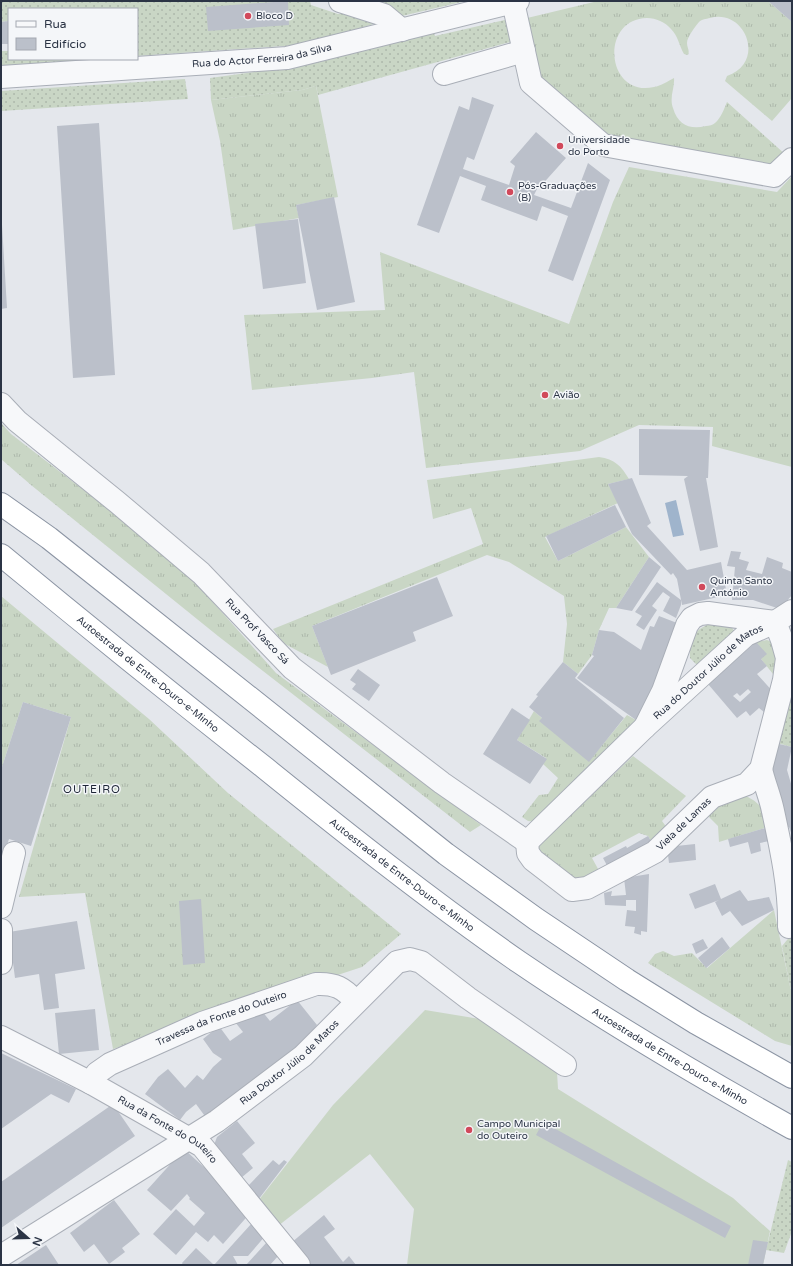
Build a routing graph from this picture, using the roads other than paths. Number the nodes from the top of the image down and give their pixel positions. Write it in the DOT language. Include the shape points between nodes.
graph roads {
  1 [pos="340,1"];
  2 [pos="515,2"];
  3 [pos="402,30"];
  4 [pos="524,51"];
  5 [pos="444,74"];
  6 [pos="1,77"];
  7 [pos="792,159"];
  8 [pos="1,404"];
  9 [pos="1,495"];
  10 [pos="1,504"];
  11 [pos="49,538"];
  12 [pos="1,554"];
  13 [pos="1,561"];
  14 [pos="37,585"];
  15 [pos="783,617"];
  16 [pos="645,727"];
  17 [pos="762,769"];
  18 [pos="527,842"];
  19 [pos="14,853"];
  20 [pos="1,907"];
  21 [pos="789,927"];
  22 [pos="1,930"];
  23 [pos="1,963"];
  24 [pos="356,1002"];
  25 [pos="1,1036"];
  26 [pos="565,1065"];
  27 [pos="792,1077"];
  28 [pos="91,1082"];
  29 [pos="792,1128"];
  30 [pos="189,1137"];
  31 [pos="1,1256"];
  32 [pos="299,1265"];
  1 -- 3 [label="street" via="384,15"];
  2 -- 3 [label="street, Rua do Actor Ferreira da Silva"];
  2 -- 4 [label="street"];
  3 -- 6 [label="street, Rua do Actor Ferreira da Silva" via="273,60"];
  4 -- 5 [label="street"];
  4 -- 7 [label="street" via="531,83 603,145 774,176"];
  8 -- 18 [label="street, Rua Prof Vasco Sá" via="17,421 201,573 292,668 442,783"];
  9 -- 11 [label="highway"];
  10 -- 11 [label="highway"];
  11 -- 27 [label="highway" via="452,859 627,980"];
  12 -- 14 [label="highway"];
  13 -- 14 [label="highway"];
  14 -- 29 [label="highway, Autoestrada de Entre-Douro-e-Minho" via="338,827 519,962 686,1068"];
  15 -- 16 [label="street, Rua do Doutor Júlio de Matos" via="746,635"];
  15 -- 16 [label="street, Rua do Doutor Júlio de Matos" via="700,614 692,618 683,635 663,691"];
  15 -- 17 [label="street" via="782,640 787,658 784,680"];
  16 -- 18 [label="street, Rua do Doutor Júlio de Matos"];
  17 -- 18 [label="street, Viela de Lamas" via="747,784 712,797 655,852 587,888 572,890 533,860 528,853"];
  17 -- 21 [label="street" via="764,785 773,809 790,906"];
  19 -- 20 [label="street"];
  22 -- 23 [label="street"];
  24 -- 26 [label="street, Rua Doutor Júlio de Matos" via="397,962 410,959 421,962"];
  24 -- 28 [label="street, Travessa da Fonte do Outeiro" via="340,987 328,983 316,984 202,1023 110,1064 97,1073"];
  24 -- 30 [label="street, Rua Doutor Júlio de Matos" via="303,1056 217,1121"];
  25 -- 28 [label="street, Rua da Fonte do Outeiro"];
  28 -- 30 [label="street, Rua da Fonte do Outeiro"];
  30 -- 31 [label="street, Rua Doutor Júlio de Matos"];
  30 -- 32 [label="street, Rua da Fonte do Outeiro" via="202,1146"];
}
